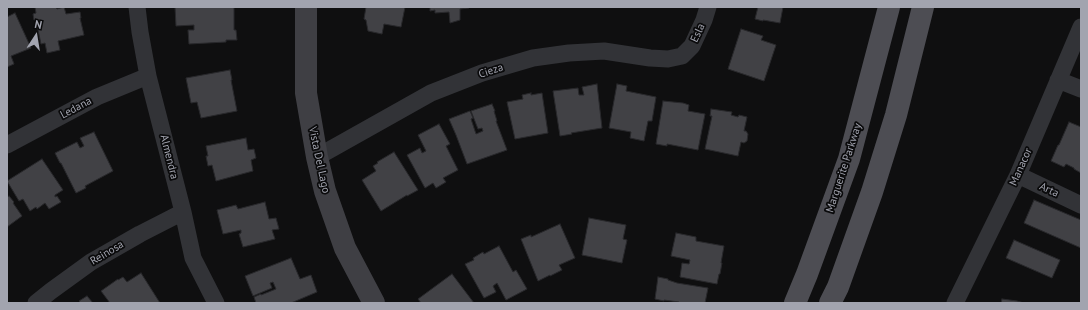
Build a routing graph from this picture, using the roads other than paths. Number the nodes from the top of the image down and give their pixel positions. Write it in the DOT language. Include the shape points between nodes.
graph roads {
  1 [pos="137,7"];
  2 [pos="306,7"];
  3 [pos="708,7"];
  4 [pos="889,7"];
  5 [pos="923,7"];
  6 [pos="1081,27"];
  7 [pos="682,56"];
  8 [pos="148,76"];
  9 [pos="1058,80"];
  10 [pos="1081,89"];
  11 [pos="7,145"];
  12 [pos="317,157"];
  13 [pos="1018,175"];
  14 [pos="1081,205"];
  15 [pos="183,212"];
  16 [pos="370,301"];
  17 [pos="36,303"];
  18 [pos="216,303"];
  19 [pos="795,303"];
  20 [pos="830,303"];
  21 [pos="955,303"];
  1 -- 8 [label="street, Almendra"];
  2 -- 12 [label="street, Vista Del Lago" via="306,93"];
  3 -- 7 [label="street, Esla" via="692,46"];
  4 -- 19 [label="main road, Marguerite Parkway" via="849,159"];
  5 -- 20 [label="main road" via="896,115 872,192"];
  6 -- 9 [label="street, Manacor"];
  7 -- 12 [label="street, Cieza" via="668,59 604,51 569,53 533,58 482,72 430,93"];
  8 -- 11 [label="street, Ledana" via="97,97"];
  8 -- 15 [label="street, Almendra"];
  9 -- 10 [label="street"];
  9 -- 13 [label="street, Manacor"];
  12 -- 16 [label="street, Vista Del Lago" via="325,191 345,248"];
  13 -- 14 [label="street, Arta"];
  13 -- 21 [label="street, Manacor"];
  15 -- 17 [label="street, Reinosa" via="91,262"];
  15 -- 18 [label="street, Almendra" via="194,258"];
}
